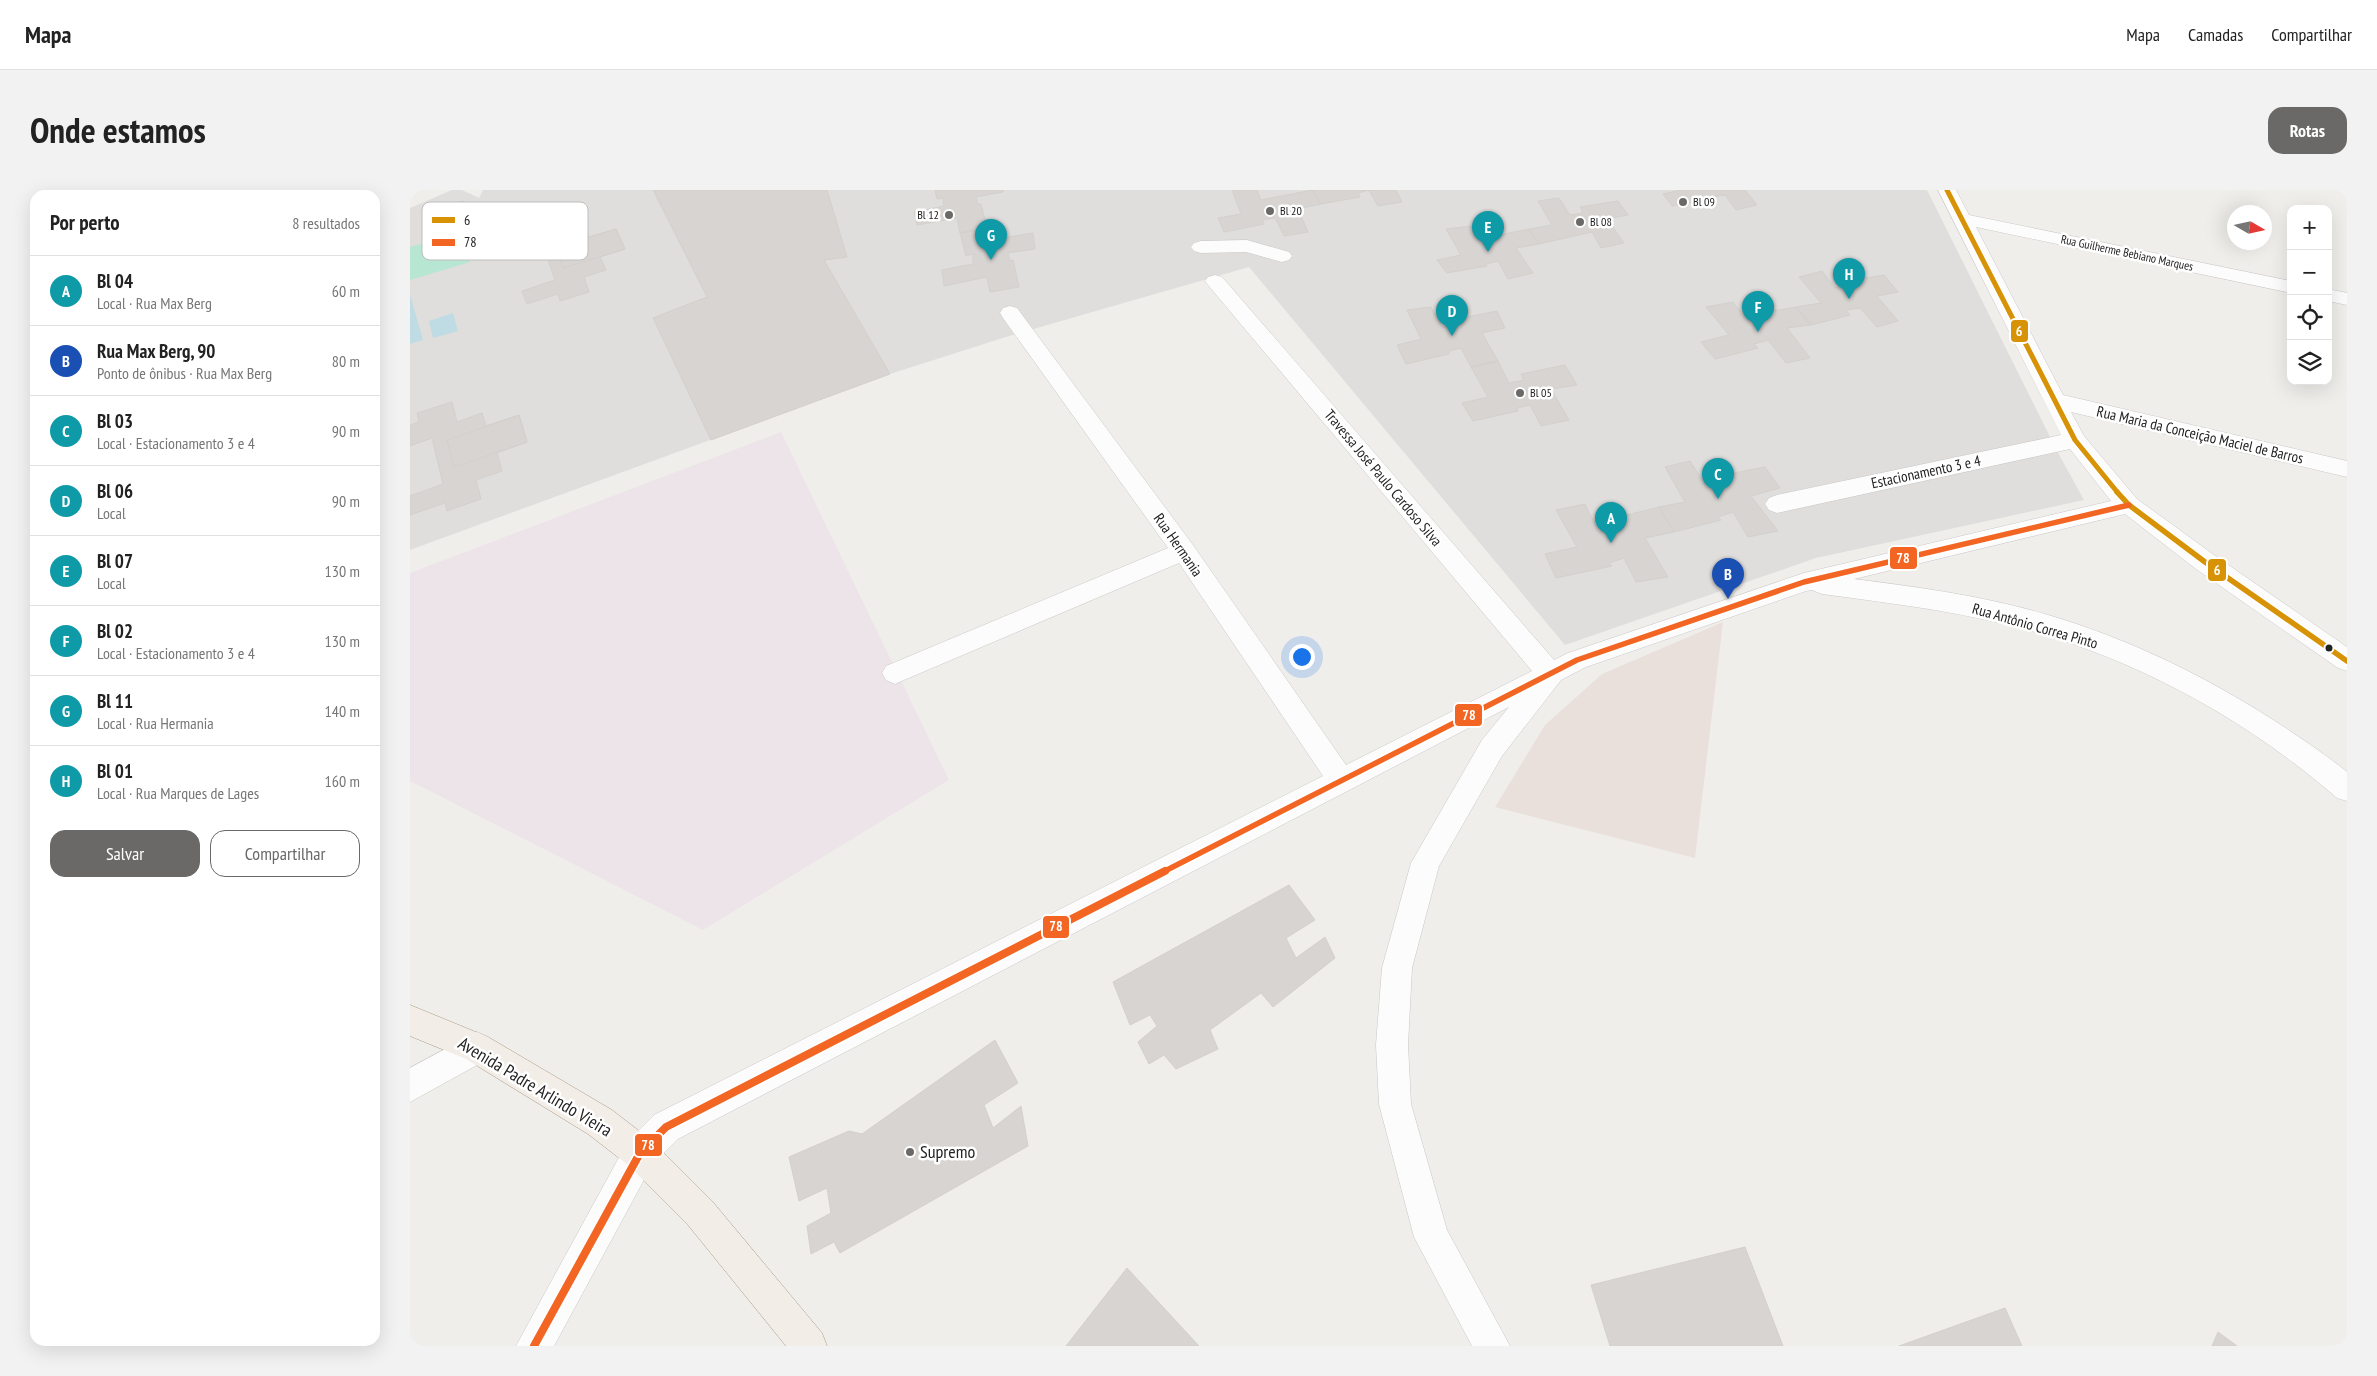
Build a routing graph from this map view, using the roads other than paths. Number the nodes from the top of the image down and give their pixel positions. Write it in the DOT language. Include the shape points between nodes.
graph roads {
  1 [pos="1948,190"];
  2 [pos="1963,219"];
  3 [pos="1201,247"];
  4 [pos="1282,256"];
  5 [pos="1215,281"];
  6 [pos="2287,287"];
  7 [pos="2332,296"];
  8 [pos="2347,299"];
  9 [pos="1010,313"];
  10 [pos="2054,400"];
  11 [pos="2075,440"];
  12 [pos="2347,470"];
  13 [pos="1777,504"];
  14 [pos="2129,505"];
  15 [pos="1184,552"];
  16 [pos="1804,582"];
  17 [pos="2347,661"];
  18 [pos="895,673"];
  19 [pos="1551,675"];
  20 [pos="1341,780"];
  21 [pos="2347,789"];
  22 [pos="410,1020"];
  23 [pos="477,1048"];
  24 [pos="410,1086"];
  25 [pos="640,1153"];
  26 [pos="534,1346"];
  27 [pos="809,1346"];
  28 [pos="1492,1346"];
  1 -- 2 [label="street"];
  2 -- 6 [label="street, Rua Guilherme Bebiano Marques"];
  2 -- 10 [label="street"];
  3 -- 4 [label="street" via="1247,246"];
  5 -- 19 [label="street, Travessa José Paulo Cardoso Silva"];
  7 -- 8 [label="street"];
  9 -- 15 [label="street, Rua Hermania"];
  10 -- 11 [label="street"];
  10 -- 12 [label="street, Rua Maria da Conceição Maciel de Barros"];
  11 -- 13 [label="street, Estacionamento 3 e 4"];
  11 -- 14 [label="street"];
  14 -- 16 [label="street"];
  14 -- 17 [label="street"];
  15 -- 18 [label="street"];
  15 -- 20 [label="street, Rua Hermania"];
  16 -- 19 [label="street" via="1577,660"];
  16 -- 21 [label="street, Rua Antônio Correa Pinto" via="1915,596 2008,615 2075,634 2145,661 2227,704 2324,768"];
  19 -- 20 [label="street"];
  19 -- 28 [label="street" via="1492,748 1425,863 1397,968 1392,1045 1395,1104 1431,1237"];
  20 -- 25 [label="street" via="690,1114 666,1127"];
  22 -- 23 [label="main road, Avenida Padre Arlindo Vieira"];
  23 -- 24 [label="street"];
  23 -- 25 [label="main road, Avenida Padre Arlindo Vieira" via="600,1122"];
  25 -- 26 [label="street"];
  25 -- 27 [label="main road, Avenida Padre Arlindo Vieira" via="700,1213"];
}
